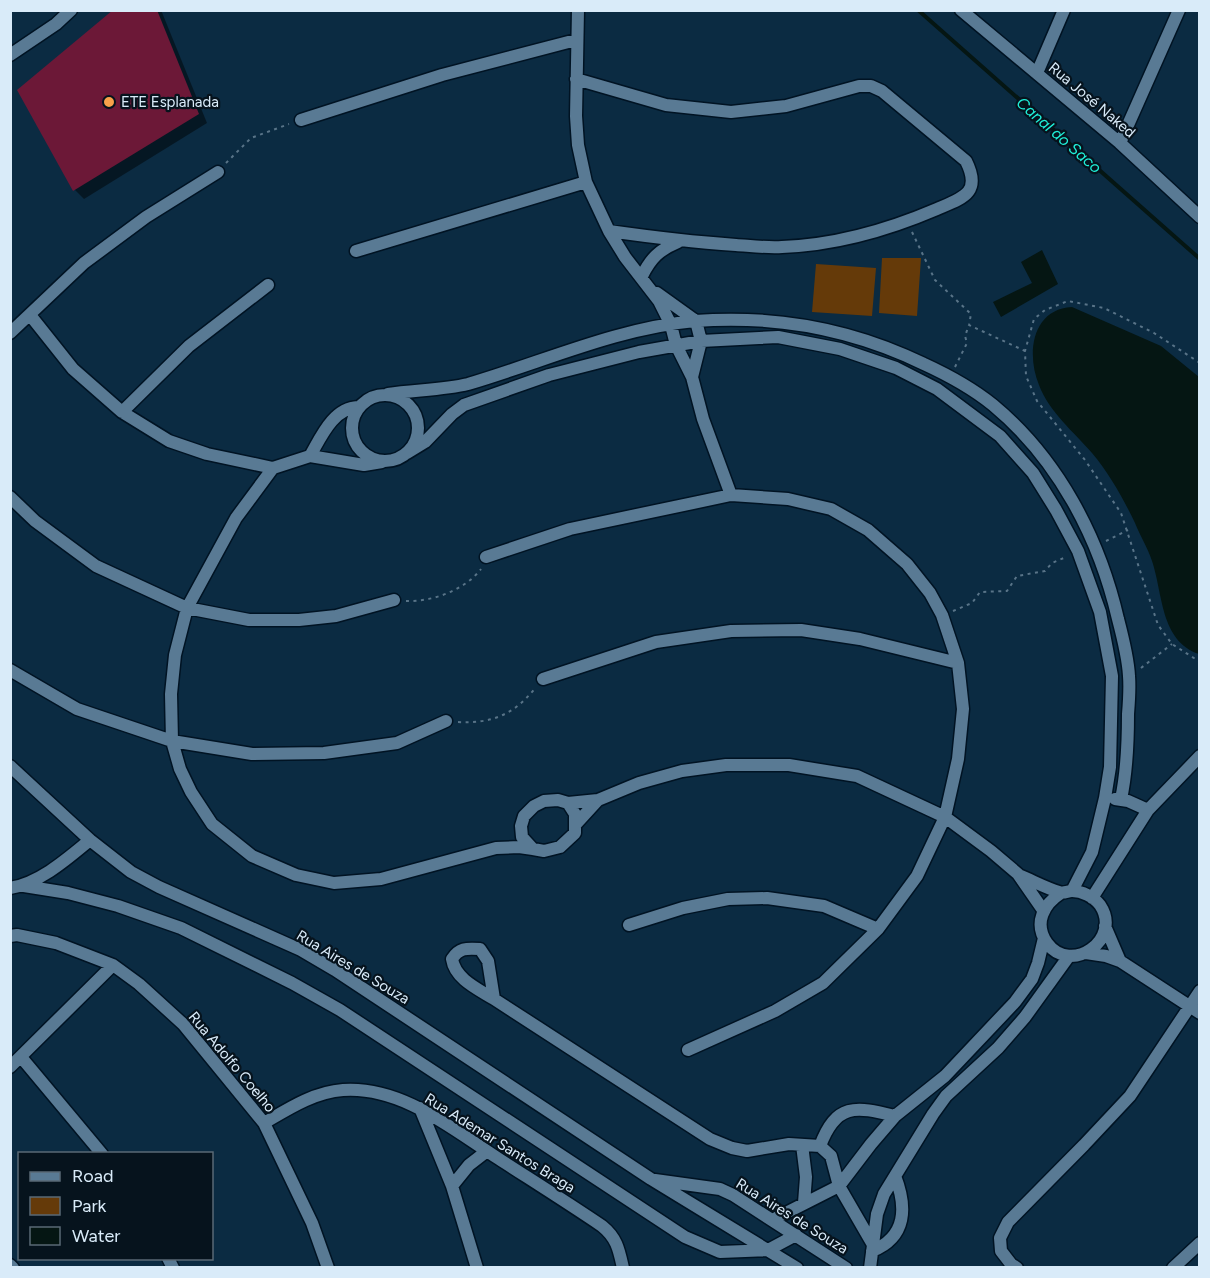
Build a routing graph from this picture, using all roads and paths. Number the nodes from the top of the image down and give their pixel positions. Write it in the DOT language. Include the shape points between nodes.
graph roads {
  1 [pos="70,10"];
  2 [pos="578,10"];
  3 [pos="961,10"];
  4 [pos="1064,10"];
  5 [pos="1179,10"];
  6 [pos="576,40"];
  7 [pos="10,55"];
  8 [pos="1037,73"];
  9 [pos="576,79"];
  10 [pos="301,120"];
  11 [pos="1120,143"];
  12 [pos="218,172"];
  13 [pos="586,182"];
  14 [pos="1200,217"];
  15 [pos="908,222"];
  16 [pos="609,231"];
  17 [pos="679,241"];
  18 [pos="356,251"];
  19 [pos="645,281"];
  20 [pos="268,285"];
  21 [pos="659,301"];
  22 [pos="30,315"];
  23 [pos="696,321"];
  24 [pos="671,325"];
  25 [pos="969,325"];
  26 [pos="654,328"];
  27 [pos="10,333"];
  28 [pos="701,341"];
  29 [pos="676,345"];
  30 [pos="1025,351"];
  31 [pos="1200,363"];
  32 [pos="950,376"];
  33 [pos="692,377"];
  34 [pos="388,394"];
  35 [pos="358,407"];
  36 [pos="122,412"];
  37 [pos="407,453"];
  38 [pos="310,456"];
  39 [pos="388,461"];
  40 [pos="273,468"];
  41 [pos="731,495"];
  42 [pos="10,497"];
  43 [pos="1128,530"];
  44 [pos="1095,546"];
  45 [pos="1078,551"];
  46 [pos="486,557"];
  47 [pos="394,600"];
  48 [pos="187,608"];
  49 [pos="942,615"];
  50 [pos="1172,644"];
  51 [pos="1200,662"];
  52 [pos="958,663"];
  53 [pos="10,670"];
  54 [pos="1130,678"];
  55 [pos="543,679"];
  56 [pos="446,721"];
  57 [pos="171,741"];
  58 [pos="1200,756"];
  59 [pos="10,766"];
  60 [pos="1105,798"];
  61 [pos="1121,799"];
  62 [pos="598,800"];
  63 [pos="568,804"];
  64 [pos="1148,810"];
  65 [pos="945,817"];
  66 [pos="576,824"];
  67 [pos="521,826"];
  68 [pos="90,840"];
  69 [pos="496,848"];
  70 [pos="533,849"];
  71 [pos="1018,874"];
  72 [pos="24,886"];
  73 [pos="10,888"];
  74 [pos="1067,892"];
  75 [pos="1092,898"];
  76 [pos="1043,910"];
  77 [pos="1105,925"];
  78 [pos="629,926"];
  79 [pos="879,929"];
  80 [pos="10,936"];
  81 [pos="1044,938"];
  82 [pos="1086,953"];
  83 [pos="1069,956"];
  84 [pos="1120,961"];
  85 [pos="113,964"];
  86 [pos="1200,991"];
  87 [pos="494,999"];
  88 [pos="1194,1010"];
  89 [pos="688,1050"];
  90 [pos="21,1057"];
  91 [pos="10,1067"];
  92 [pos="420,1108"];
  93 [pos="895,1116"];
  94 [pos="264,1123"];
  95 [pos="802,1145"];
  96 [pos="820,1146"];
  97 [pos="100,1152"];
  98 [pos="487,1152"];
  99 [pos="895,1176"];
  100 [pos="651,1179"];
  101 [pos="452,1186"];
  102 [pos="839,1186"];
  103 [pos="804,1203"];
  104 [pos="772,1220"];
  105 [pos="796,1235"];
  106 [pos="1200,1243"];
  107 [pos="872,1247"];
  108 [pos="768,1250"];
  109 [pos="328,1268"];
  110 [pos="477,1268"];
  111 [pos="623,1268"];
  112 [pos="797,1268"];
  113 [pos="846,1268"];
  114 [pos="870,1268"];
  115 [pos="1017,1268"];
  116 [pos="1173,1268"];
  1 -- 7 [label="street"];
  2 -- 6 [label="street"];
  3 -- 8 [label="street, Rua José Naked"];
  4 -- 8 [label="street"];
  5 -- 11 [label="street"];
  6 -- 9 [label="street"];
  6 -- 10 [label="street" via="442,75"];
  8 -- 11 [label="street, Rua José Naked"];
  9 -- 13 [label="street" via="578,145"];
  9 -- 15 [label="street" via="666,105 731,112 786,106 871,86 966,161 972,174 971,187 963,198"];
  10 -- 12 [label="path" via="251,138"];
  11 -- 14 [label="street, Rua José Naked"];
  12 -- 22 [label="street" via="146,217 84,263"];
  13 -- 16 [label="street"];
  13 -- 18 [label="street"];
  15 -- 17 [label="street" via="853,238 782,248"];
  15 -- 25 [label="path" via="935,280 971,314"];
  16 -- 17 [label="street"];
  16 -- 19 [label="street"];
  17 -- 19 [label="street" via="654,255"];
  19 -- 21 [label="street"];
  19 -- 23 [label="street"];
  20 -- 36 [label="street" via="189,346"];
  21 -- 24 [label="street"];
  21 -- 26 [label="street"];
  22 -- 27 [label="street"];
  22 -- 36 [label="street" via="73,369"];
  23 -- 24 [label="street"];
  23 -- 28 [label="street"];
  23 -- 32 [label="street" via="800,323 898,351"];
  24 -- 26 [label="street"];
  24 -- 29 [label="street"];
  25 -- 30 [label="path"];
  25 -- 32 [label="path" via="968,343"];
  26 -- 34 [label="street" via="466,384"];
  28 -- 29 [label="street"];
  28 -- 33 [label="street"];
  28 -- 45 [label="street" via="778,337 799,341 896,368 937,389 1000,436 1033,473"];
  29 -- 33 [label="street"];
  29 -- 37 [label="street" via="549,375 464,405 425,442"];
  30 -- 31 [label="path" via="1034,320 1045,310 1068,301 1104,308 1154,333"];
  30 -- 43 [label="path" via="1026,376 1037,401 1085,460"];
  32 -- 44 [label="street" via="993,405 1032,444 1067,490"];
  33 -- 41 [label="street"];
  34 -- 35 [label="street" via="371,396"];
  34 -- 37 [label="street" via="408,403 415,412 418,434"];
  35 -- 38 [label="street" via="339,412"];
  35 -- 39 [label="street" via="351,428 358,448 366,456"];
  36 -- 40 [label="street" via="169,441 207,454"];
  37 -- 39 [label="street"];
  38 -- 39 [label="street" via="364,465"];
  38 -- 40 [label="street"];
  40 -- 48 [label="street" via="236,518"];
  41 -- 46 [label="street" via="570,530"];
  41 -- 49 [label="street" via="788,499 831,509 868,530 908,564"];
  42 -- 48 [label="street" via="35,521 96,566"];
  43 -- 44 [label="path"];
  43 -- 50 [label="path" via="1158,625"];
  44 -- 54 [label="street" via="1112,594"];
  45 -- 49 [label="path" via="1052,563 1045,571 1017,576 1007,591 980,592 972,603"];
  45 -- 60 [label="street" via="1100,612 1112,676 1110,767"];
  46 -- 47 [label="path" via="472,580 445,594"];
  47 -- 48 [label="street" via="336,616 299,620 249,620"];
  48 -- 57 [label="street" via="175,655"];
  49 -- 52 [label="street"];
  50 -- 51 [label="path"];
  50 -- 54 [label="path"];
  52 -- 55 [label="street" via="860,639 801,630 731,631 656,642"];
  52 -- 65 [label="street" via="963,709 958,759"];
  53 -- 57 [label="street" via="78,709"];
  54 -- 61 [label="street" via="1127,770"];
  55 -- 56 [label="path" via="525,702 511,712 472,723"];
  56 -- 57 [label="street" via="397,743 324,753 252,754"];
  57 -- 69 [label="street" via="191,792 212,824 252,856 296,875 334,882 381,879"];
  58 -- 64 [label="street"];
  59 -- 68 [label="street, Rua Aires de Souza"];
  60 -- 61 [label="street"];
  60 -- 74 [label="street" via="1092,852"];
  61 -- 64 [label="street"];
  62 -- 63 [label="street"];
  62 -- 65 [label="street" via="682,771 726,765 789,765 857,776"];
  62 -- 66 [label="street"];
  63 -- 66 [label="street"];
  63 -- 67 [label="street" via="544,801 524,816"];
  64 -- 75 [label="street"];
  65 -- 71 [label="street"];
  65 -- 79 [label="street" via="917,876"];
  66 -- 70 [label="street" via="575,833 560,847"];
  67 -- 69 [label="street"];
  67 -- 70 [label="street" via="522,837"];
  68 -- 72 [label="street"];
  68 -- 100 [label="street, Rua Aires de Souza" via="131,872 159,887 300,950 335,970"];
  69 -- 70 [label="street"];
  71 -- 74 [label="street"];
  71 -- 76 [label="street"];
  72 -- 73 [label="street"];
  72 -- 108 [label="street" via="118,906 181,928 340,1010 686,1237 720,1252"];
  74 -- 75 [label="street"];
  74 -- 76 [label="street" via="1051,900"];
  75 -- 77 [label="street" via="1100,905"];
  76 -- 81 [label="street"];
  77 -- 82 [label="street" via="1103,937"];
  77 -- 84 [label="street"];
  78 -- 79 [label="street" via="683,908 728,899 767,898 824,906"];
  79 -- 89 [label="street" via="823,983 775,1011"];
  80 -- 85 [label="street, Rua Adolfo Coelho" via="56,943"];
  81 -- 83 [label="street" via="1050,947"];
  81 -- 93 [label="street" via="1032,979 1015,1002 945,1076"];
  82 -- 83 [label="street"];
  82 -- 84 [label="street"];
  83 -- 99 [label="street" via="1025,1017 946,1096"];
  84 -- 88 [label="street"];
  85 -- 90 [label="street"];
  85 -- 94 [label="street, Rua Adolfo Coelho" via="183,1024"];
  86 -- 88 [label="street"];
  87 -- 95 [label="street" via="710,1138 747,1150"];
  88 -- 115 [label="street" via="1130,1095 1008,1222 1000,1238 1001,1251"];
  90 -- 91 [label="street"];
  90 -- 97 [label="street"];
  92 -- 94 [label="street, Rua Ademar Santos Braga" via="376,1092 343,1090 318,1095"];
  92 -- 98 [label="street, Rua Ademar Santos Braga"];
  92 -- 101 [label="street"];
  93 -- 96 [label="street" via="858,1109 844,1113 834,1119"];
  93 -- 102 [label="street"];
  94 -- 109 [label="street, Rua Adolfo Coelho" via="312,1223"];
  95 -- 96 [label="street"];
  95 -- 103 [label="street"];
  96 -- 102 [label="street" via="831,1156"];
  98 -- 101 [label="street" via="469,1165"];
  98 -- 111 [label="street, Rua Ademar Santos Braga" via="612,1234"];
  99 -- 107 [label="street" via="877,1214"];
  99 -- 107 [label="street" via="903,1196 900,1224 884,1246"];
  100 -- 104 [label="street, Rua Aires de Souza" via="720,1189"];
  100 -- 108 [label="street, Rua Aires de Souza"];
  101 -- 110 [label="street"];
  102 -- 103 [label="street"];
  102 -- 107 [label="street"];
  103 -- 104 [label="street"];
  104 -- 105 [label="street, Rua Aires de Souza"];
  105 -- 108 [label="street"];
  105 -- 113 [label="street, Rua Aires de Souza"];
  106 -- 116 [label="street"];
  107 -- 114 [label="street"];
  108 -- 112 [label="street, Rua Aires de Souza"];
}
